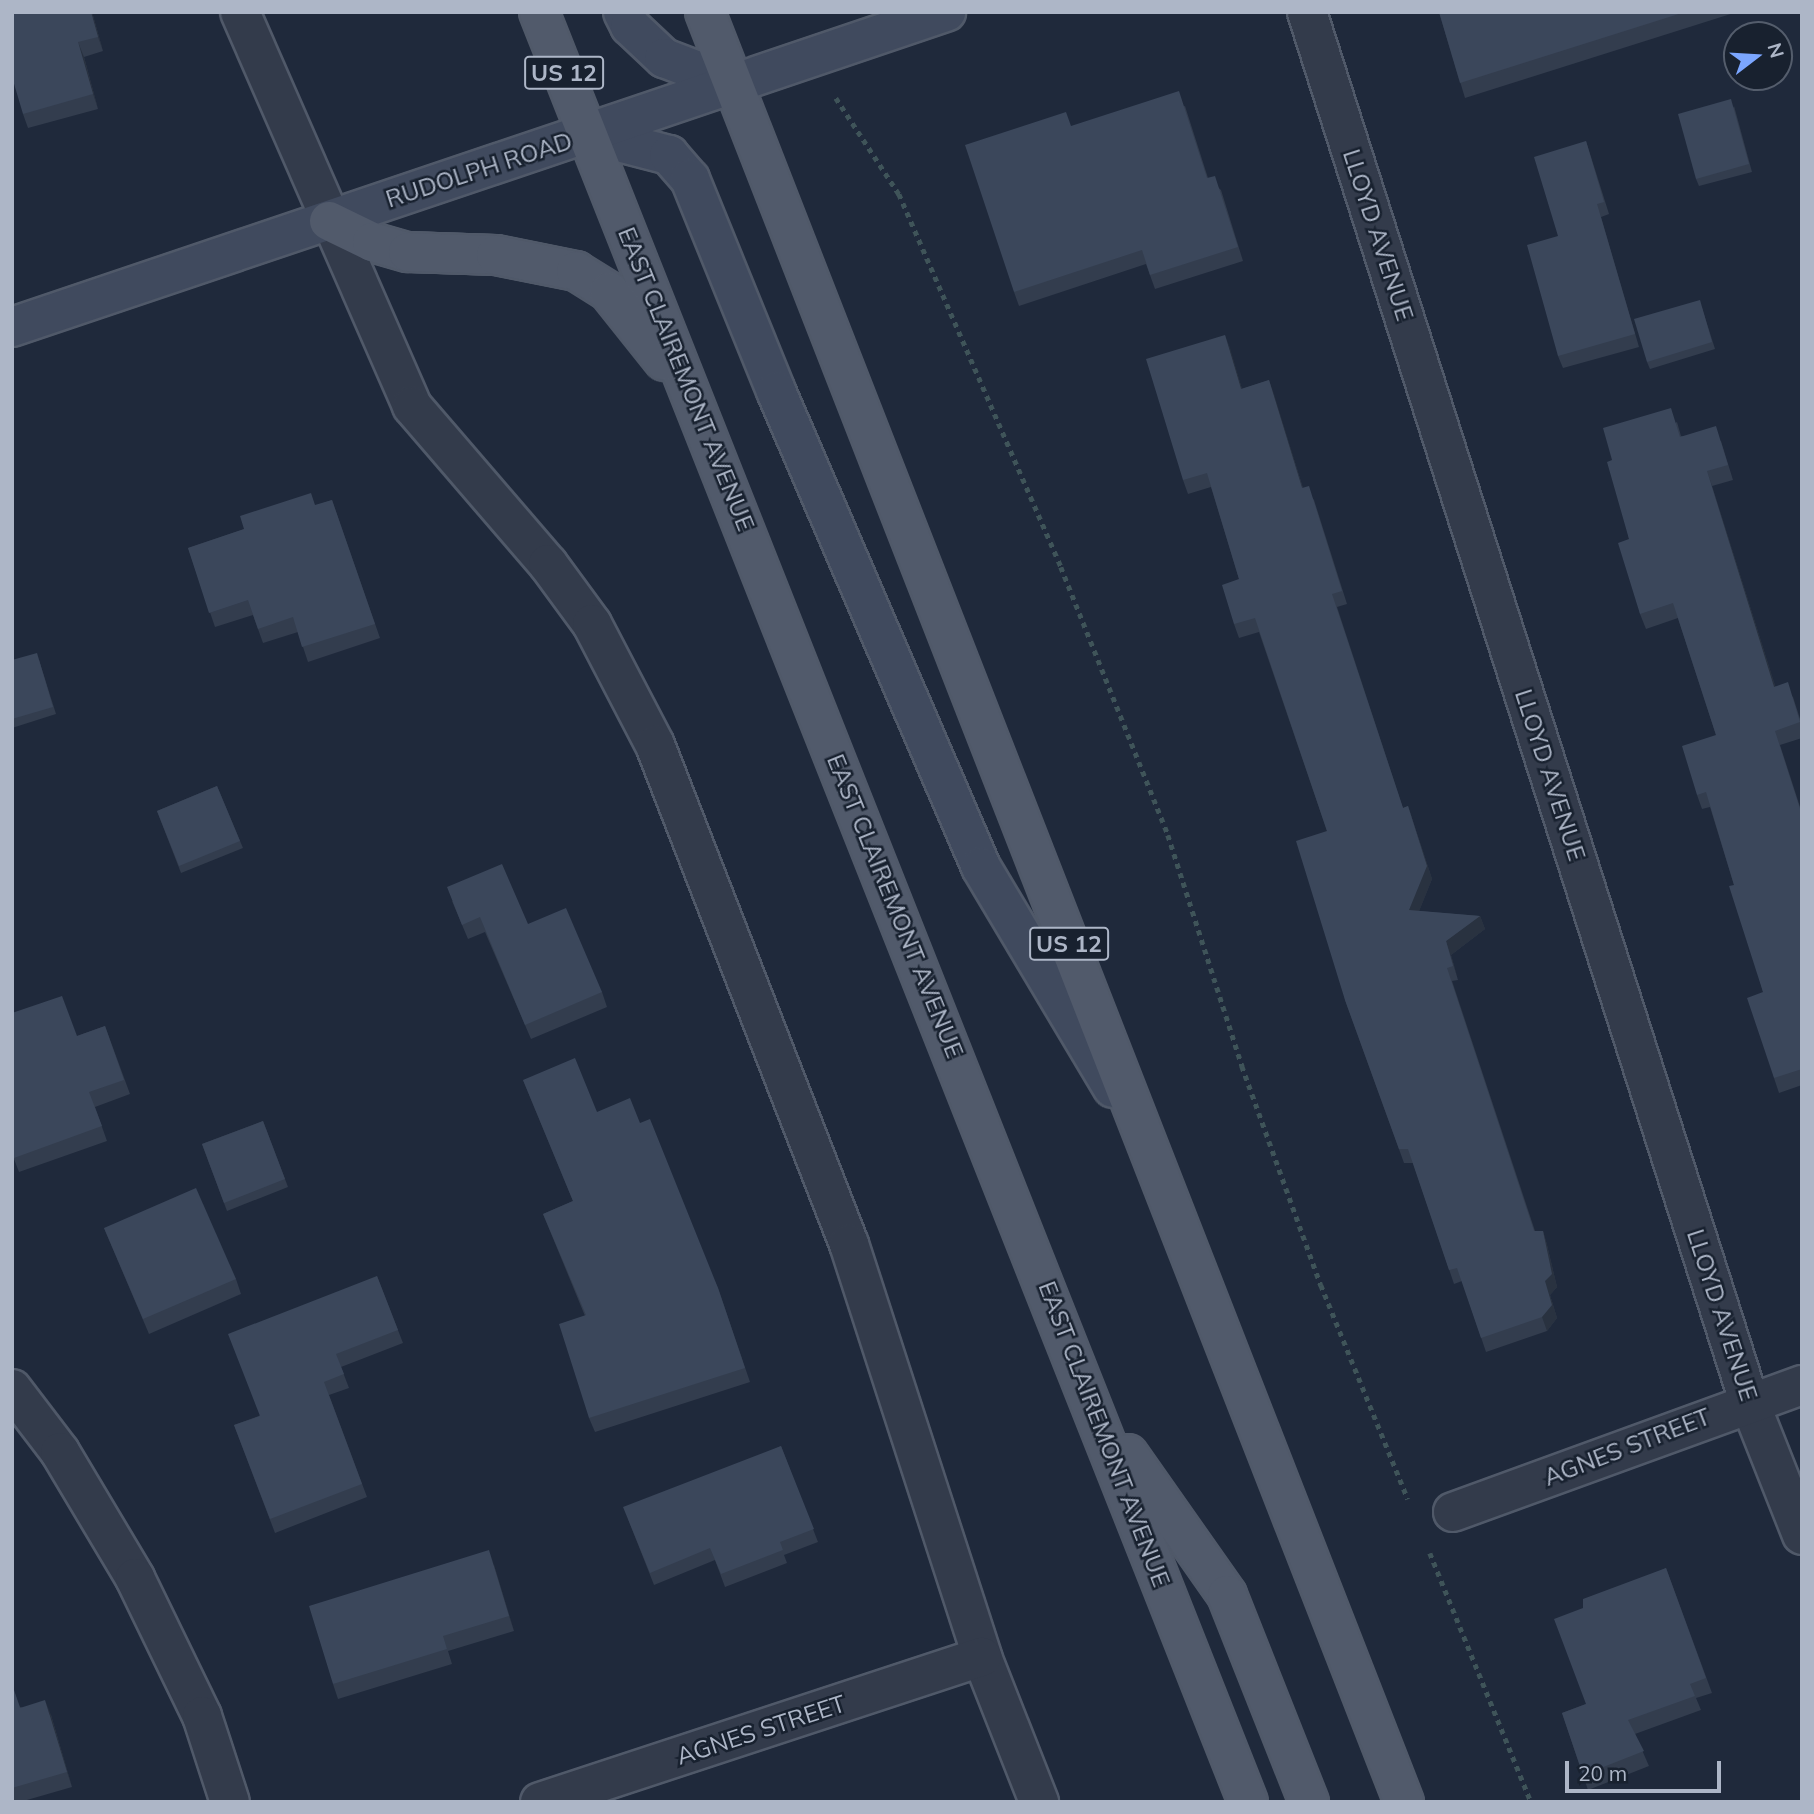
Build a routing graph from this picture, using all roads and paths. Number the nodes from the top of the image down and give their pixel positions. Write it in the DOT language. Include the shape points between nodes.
graph roads {
  1 [pos="240,12"];
  2 [pos="539,12"];
  3 [pos="623,12"];
  4 [pos="705,12"];
  5 [pos="946,12"];
  6 [pos="1307,12"];
  7 [pos="811,60"];
  8 [pos="735,85"];
  9 [pos="588,134"];
  10 [pos="329,220"];
  11 [pos="12,327"];
  12 [pos="698,410"];
  13 [pos="1149,1146"];
  14 [pos="1802,1385"];
  15 [pos="12,1389"];
  16 [pos="1749,1401"];
  17 [pos="1092,1404"];
  18 [pos="1410,1505"];
  19 [pos="1453,1513"];
  20 [pos="1802,1535"];
  21 [pos="1426,1543"];
  22 [pos="982,1657"];
  23 [pos="230,1802"];
  24 [pos="540,1802"];
  25 [pos="1039,1802"];
  26 [pos="1248,1802"];
  27 [pos="1308,1802"];
  28 [pos="1404,1802"];
  29 [pos="1531,1802"];
  1 -- 10 [label="street"];
  2 -- 9 [label="main road, EAST CLAIREMONT AVENUE / US 12"];
  3 -- 8 [label="street" via="664,58"];
  4 -- 8 [label="main road, US 12"];
  5 -- 7 [label="street, RUDOLPH ROAD"];
  6 -- 16 [label="street, LLOYD AVENUE"];
  7 -- 8 [label="street, RUDOLPH ROAD"];
  7 -- 18 [label="path" via="899,194 1066,580 1168,835 1242,1066 1321,1285"];
  8 -- 9 [label="street, RUDOLPH ROAD"];
  8 -- 13 [label="main road, US 12"];
  9 -- 10 [label="street, RUDOLPH ROAD"];
  9 -- 12 [label="main road, EAST CLAIREMONT AVENUE / US 12"];
  9 -- 13 [label="street" via="669,155 690,178 786,416 982,867"];
  10 -- 11 [label="street, RUDOLPH ROAD"];
  10 -- 12 [label="main road" via="372,242 408,252 496,254 576,271 609,292 638,324"];
  10 -- 22 [label="street" via="412,406 548,564 584,614 655,746 849,1244"];
  12 -- 17 [label="main road, EAST CLAIREMONT AVENUE / US 12"];
  13 -- 28 [label="main road, US 12"];
  14 -- 16 [label="street, AGNES STREET"];
  15 -- 23 [label="street" via="60,1452 135,1578 202,1716"];
  16 -- 19 [label="street, AGNES STREET"];
  16 -- 20 [label="street, LLOYD AVENUE"];
  17 -- 26 [label="main road, EAST CLAIREMONT AVENUE / US 12"];
  17 -- 27 [label="main road" via="1227,1594"];
  21 -- 29 [label="path"];
  22 -- 24 [label="street, AGNES STREET"];
  22 -- 25 [label="street"];
}
